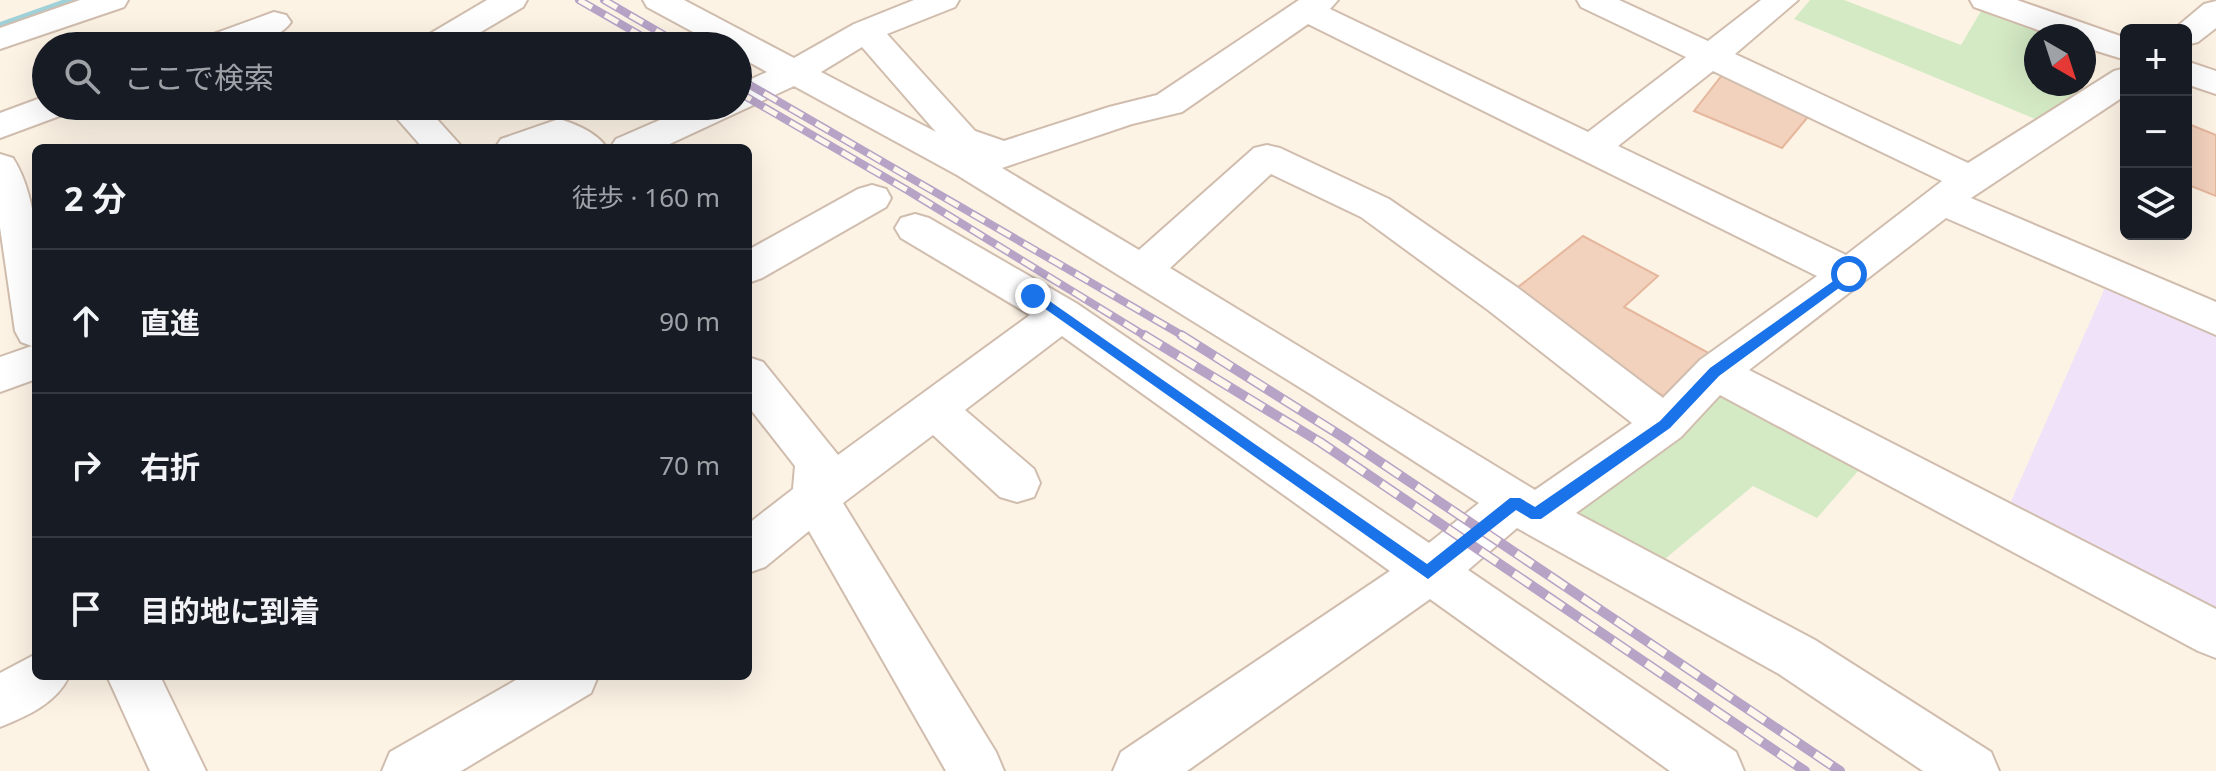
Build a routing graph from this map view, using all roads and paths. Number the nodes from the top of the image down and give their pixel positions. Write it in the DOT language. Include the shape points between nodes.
graph roads {
  1 [pos="112,0"];
  2 [pos="659,0"];
  3 [pos="943,0"];
  4 [pos="1593,0"];
  5 [pos="1782,0"];
  6 [pos="1986,0"];
  7 [pos="524,3"];
  8 [pos="1317,3"];
  9 [pos="267,11"];
  10 [pos="2216,11"];
  11 [pos="2192,30"];
  12 [pos="866,31"];
  13 [pos="234,32"];
  14 [pos="288,32"];
  15 [pos="463,32"];
  16 [pos="718,32"];
  17 [pos="0,39"];
  18 [pos="2120,48"];
  19 [pos="752,50"];
  20 [pos="1709,55"];
  21 [pos="794,73"];
  22 [pos="2192,74"];
  23 [pos="2120,83"];
  24 [pos="2216,83"];
  25 [pos="752,92"];
  26 [pos="32,114"];
  27 [pos="417,120"];
  28 [pos="692,120"];
  29 [pos="0,126"];
  30 [pos="440,144"];
  31 [pos="525,144"];
  32 [pos="581,144"];
  33 [pos="638,144"];
  34 [pos="1592,148"];
  35 [pos="990,160"];
  36 [pos="0,167"];
  37 [pos="1956,190"];
  38 [pos="872,198"];
  39 [pos="915,228"];
  40 [pos="752,266"];
  41 [pos="1142,270"];
  42 [pos="1849,274"];
  43 [pos="32,302"];
  44 [pos="1061,314"];
  45 [pos="2216,319"];
  46 [pos="32,363"];
  47 [pos="1715,372"];
  48 [pos="0,375"];
  49 [pos="752,379"];
  50 [pos="935,410"];
  51 [pos="1665,424"];
  52 [pos="1017,483"];
  53 [pos="815,498"];
  54 [pos="1526,508"];
  55 [pos="752,549"];
  56 [pos="1428,573"];
  57 [pos="2216,635"];
  58 [pos="36,680"];
  59 [pos="135,680"];
  60 [pos="565,680"];
  61 [pos="0,702"];
  62 [pos="178,771"];
  63 [pos="410,771"];
  64 [pos="976,771"];
  65 [pos="1141,771"];
  66 [pos="1716,771"];
  67 [pos="1971,771"];
  1 -- 17 [label="street"];
  2 -- 16 [label="street"];
  3 -- 12 [label="street"];
  4 -- 20 [label="street"];
  5 -- 20 [label="street"];
  6 -- 18 [label="street"];
  7 -- 15 [label="street"];
  8 -- 34 [label="street"];
  8 -- 35 [label="street" via="1169,104"];
  9 -- 13 [label="street"];
  9 -- 14 [label="street"];
  10 -- 11 [label="street"];
  12 -- 21 [label="street"];
  12 -- 35 [label="street" via="962,139"];
  19 -- 21 [label="street"];
  20 -- 34 [label="street"];
  20 -- 37 [label="street"];
  21 -- 25 [label="street"];
  21 -- 35 [label="street"];
  22 -- 24 [label="street"];
  23 -- 37 [label="street"];
  26 -- 29 [label="street"];
  27 -- 30 [label="street"];
  28 -- 33 [label="street"];
  31 -- 32 [label="street" via="559,131"];
  34 -- 42 [label="street"];
  35 -- 41 [label="street"];
  36 -- 43 [label="street" via="23,237"];
  37 -- 42 [label="street"];
  37 -- 45 [label="street"];
  38 -- 40 [label="street"];
  39 -- 44 [label="street"];
  41 -- 51 [label="street" via="1267,157 1375,208"];
  41 -- 54 [label="street"];
  42 -- 47 [label="street"];
  44 -- 50 [label="street"];
  44 -- 56 [label="street"];
  46 -- 48 [label="street"];
  47 -- 51 [label="street"];
  47 -- 57 [label="street"];
  49 -- 53 [label="street" via="819,462"];
  50 -- 52 [label="street"];
  50 -- 53 [label="street"];
  51 -- 54 [label="street"];
  53 -- 55 [label="street"];
  53 -- 64 [label="street"];
  54 -- 56 [label="street"];
  54 -- 67 [label="street" via="1797,657"];
  56 -- 65 [label="street"];
  56 -- 66 [label="street"];
  58 -- 61 [label="street"];
  59 -- 62 [label="street"];
  60 -- 63 [label="street"];
}
